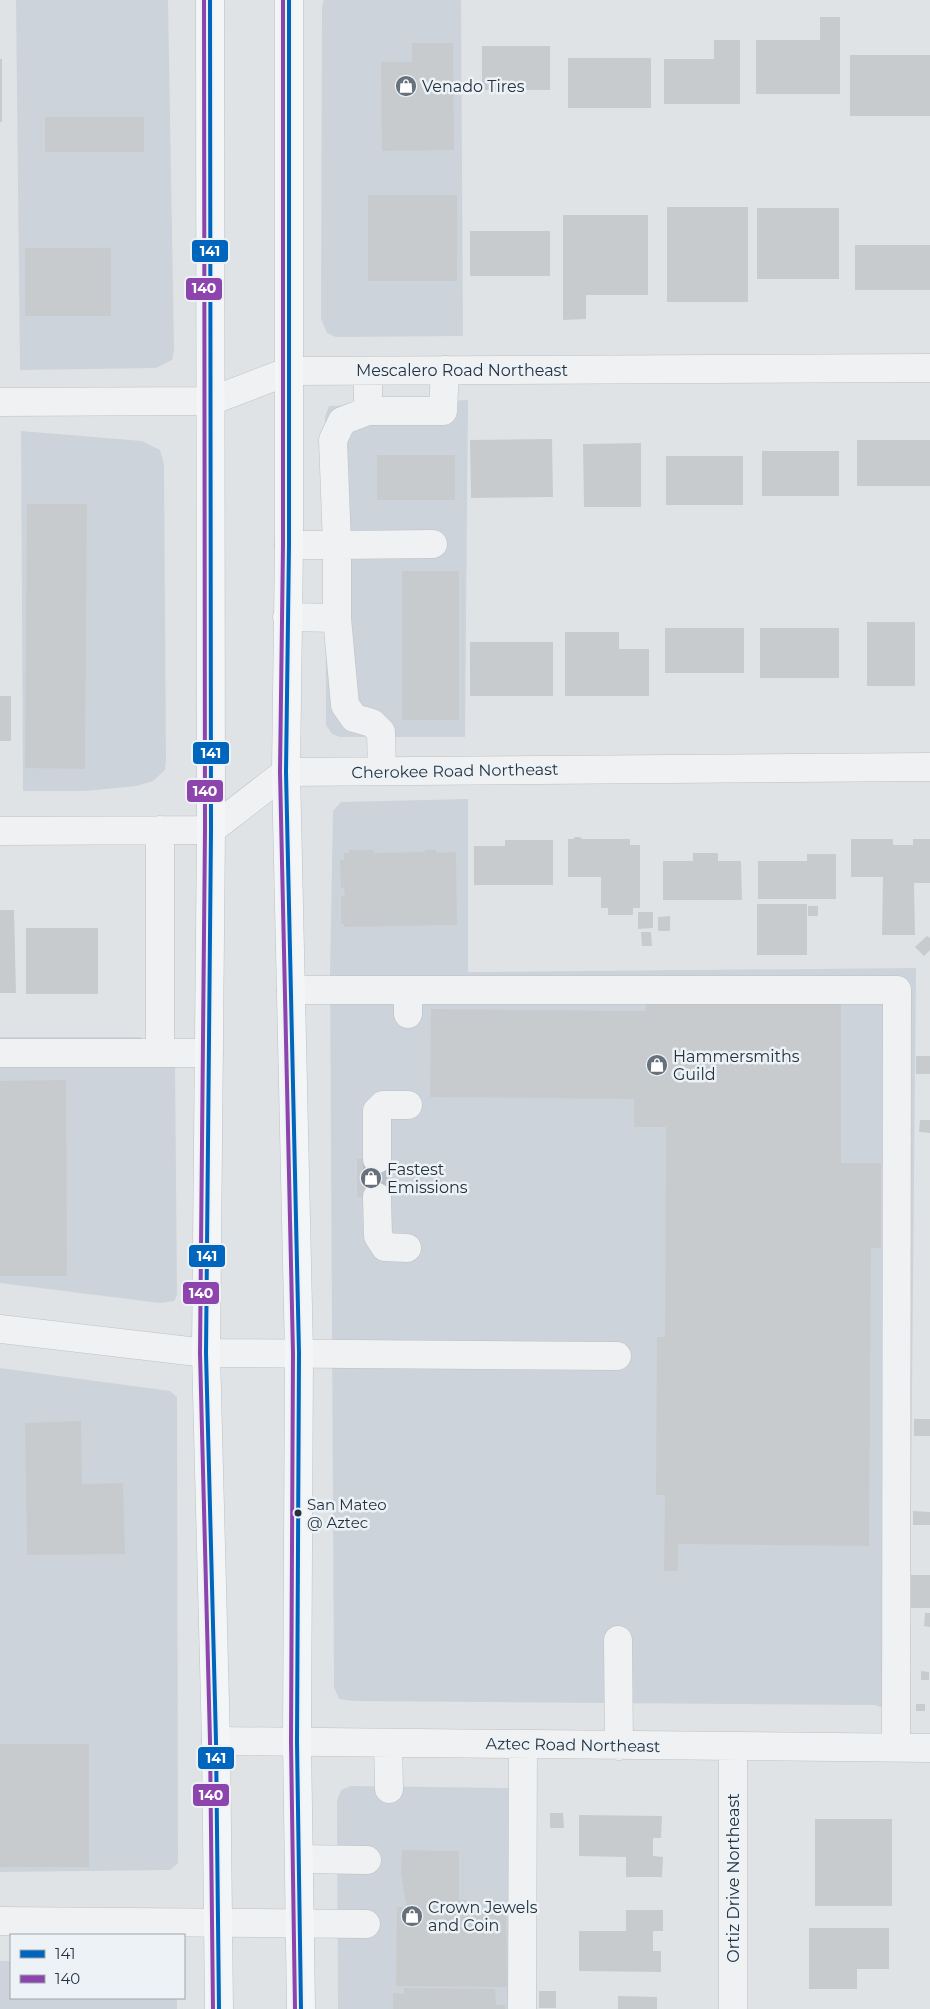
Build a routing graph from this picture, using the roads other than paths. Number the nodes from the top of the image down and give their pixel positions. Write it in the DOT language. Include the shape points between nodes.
graph roads {
  1 [pos="210,0"];
  2 [pos="288,0"];
  3 [pos="930,368"];
  4 [pos="445,370"];
  5 [pos="288,371"];
  6 [pos="368,371"];
  7 [pos="211,401"];
  8 [pos="0,402"];
  9 [pos="368,410"];
  10 [pos="288,544"];
  11 [pos="432,544"];
  12 [pos="337,545"];
  13 [pos="287,617"];
  14 [pos="338,618"];
  15 [pos="930,767"];
  16 [pos="382,771"];
  17 [pos="286,772"];
  18 [pos="160,830"];
  19 [pos="211,830"];
  20 [pos="0,831"];
  21 [pos="291,990"];
  22 [pos="0,1053"];
  23 [pos="160,1053"];
  24 [pos="209,1053"];
  25 [pos="408,1105"];
  26 [pos="377,1159"];
  27 [pos="378,1197"];
  28 [pos="407,1248"];
  29 [pos="0,1329"];
  30 [pos="206,1353"];
  31 [pos="299,1353"];
  32 [pos="617,1356"];
  33 [pos="618,1640"];
  34 [pos="216,1741"];
  35 [pos="298,1742"];
  36 [pos="388,1743"];
  37 [pos="523,1744"];
  38 [pos="619,1746"];
  39 [pos="733,1747"];
  40 [pos="896,1747"];
  41 [pos="930,1748"];
  42 [pos="389,1789"];
  43 [pos="299,1859"];
  44 [pos="367,1860"];
  45 [pos="0,1921"];
  46 [pos="218,1922"];
  47 [pos="300,1923"];
  48 [pos="366,1924"];
  49 [pos="54,1928"];
  50 [pos="133,1929"];
  51 [pos="218,2009"];
  52 [pos="301,2009"];
  53 [pos="522,2009"];
  54 [pos="732,2009"];
  1 -- 7 [label="main road"];
  2 -- 5 [label="main road"];
  3 -- 4 [label="street, Mescalero Road Northeast"];
  4 -- 6 [label="street, Mescalero Road Northeast"];
  4 -- 9 [label="street" via="443,411"];
  5 -- 6 [label="street, Mescalero Road Northeast"];
  5 -- 7 [label="street, Mescalero Road Northeast"];
  5 -- 10 [label="main road"];
  6 -- 9 [label="street"];
  7 -- 8 [label="street, Mescalero Road Northeast"];
  7 -- 19 [label="main road"];
  9 -- 12 [label="street" via="342,421 333,440"];
  10 -- 12 [label="street"];
  10 -- 13 [label="main road"];
  11 -- 12 [label="street"];
  12 -- 14 [label="street"];
  13 -- 14 [label="street"];
  13 -- 17 [label="main road"];
  14 -- 16 [label="street" via="346,705 354,718 372,723 381,732"];
  15 -- 16 [label="street, Cherokee Road Northeast"];
  16 -- 17 [label="street, Cherokee Road Northeast"];
  17 -- 19 [label="street"];
  17 -- 21 [label="main road"];
  18 -- 19 [label="street"];
  18 -- 20 [label="street"];
  18 -- 23 [label="street"];
  19 -- 24 [label="main road"];
  21 -- 31 [label="main road"];
  21 -- 40 [label="street" via="408,1002 896,990 886,1643"];
  22 -- 23 [label="street"];
  23 -- 24 [label="street"];
  24 -- 30 [label="main road"];
  25 -- 26 [label="street" via="383,1105 376,1111"];
  27 -- 28 [label="street" via="378,1236 385,1247"];
  29 -- 30 [label="street"];
  30 -- 31 [label="street"];
  30 -- 34 [label="main road"];
  31 -- 32 [label="street"];
  31 -- 35 [label="main road"];
  33 -- 38 [label="street"];
  34 -- 35 [label="street, Aztec Road Northeast"];
  34 -- 46 [label="main road"];
  35 -- 36 [label="street, Aztec Road Northeast"];
  35 -- 43 [label="main road"];
  36 -- 37 [label="street, Aztec Road Northeast"];
  36 -- 42 [label="street"];
  37 -- 38 [label="street, Aztec Road Northeast"];
  37 -- 53 [label="street" via="515,1827"];
  38 -- 39 [label="street, Aztec Road Northeast"];
  39 -- 40 [label="street, Aztec Road Northeast"];
  39 -- 54 [label="street, Ortiz Drive Northeast"];
  40 -- 41 [label="street, Aztec Road Northeast"];
  43 -- 44 [label="street"];
  43 -- 47 [label="main road"];
  45 -- 49 [label="street"];
  46 -- 47 [label="street"];
  46 -- 50 [label="street"];
  46 -- 51 [label="main road"];
  47 -- 48 [label="street"];
  47 -- 52 [label="main road"];
  49 -- 50 [label="street"];
}
